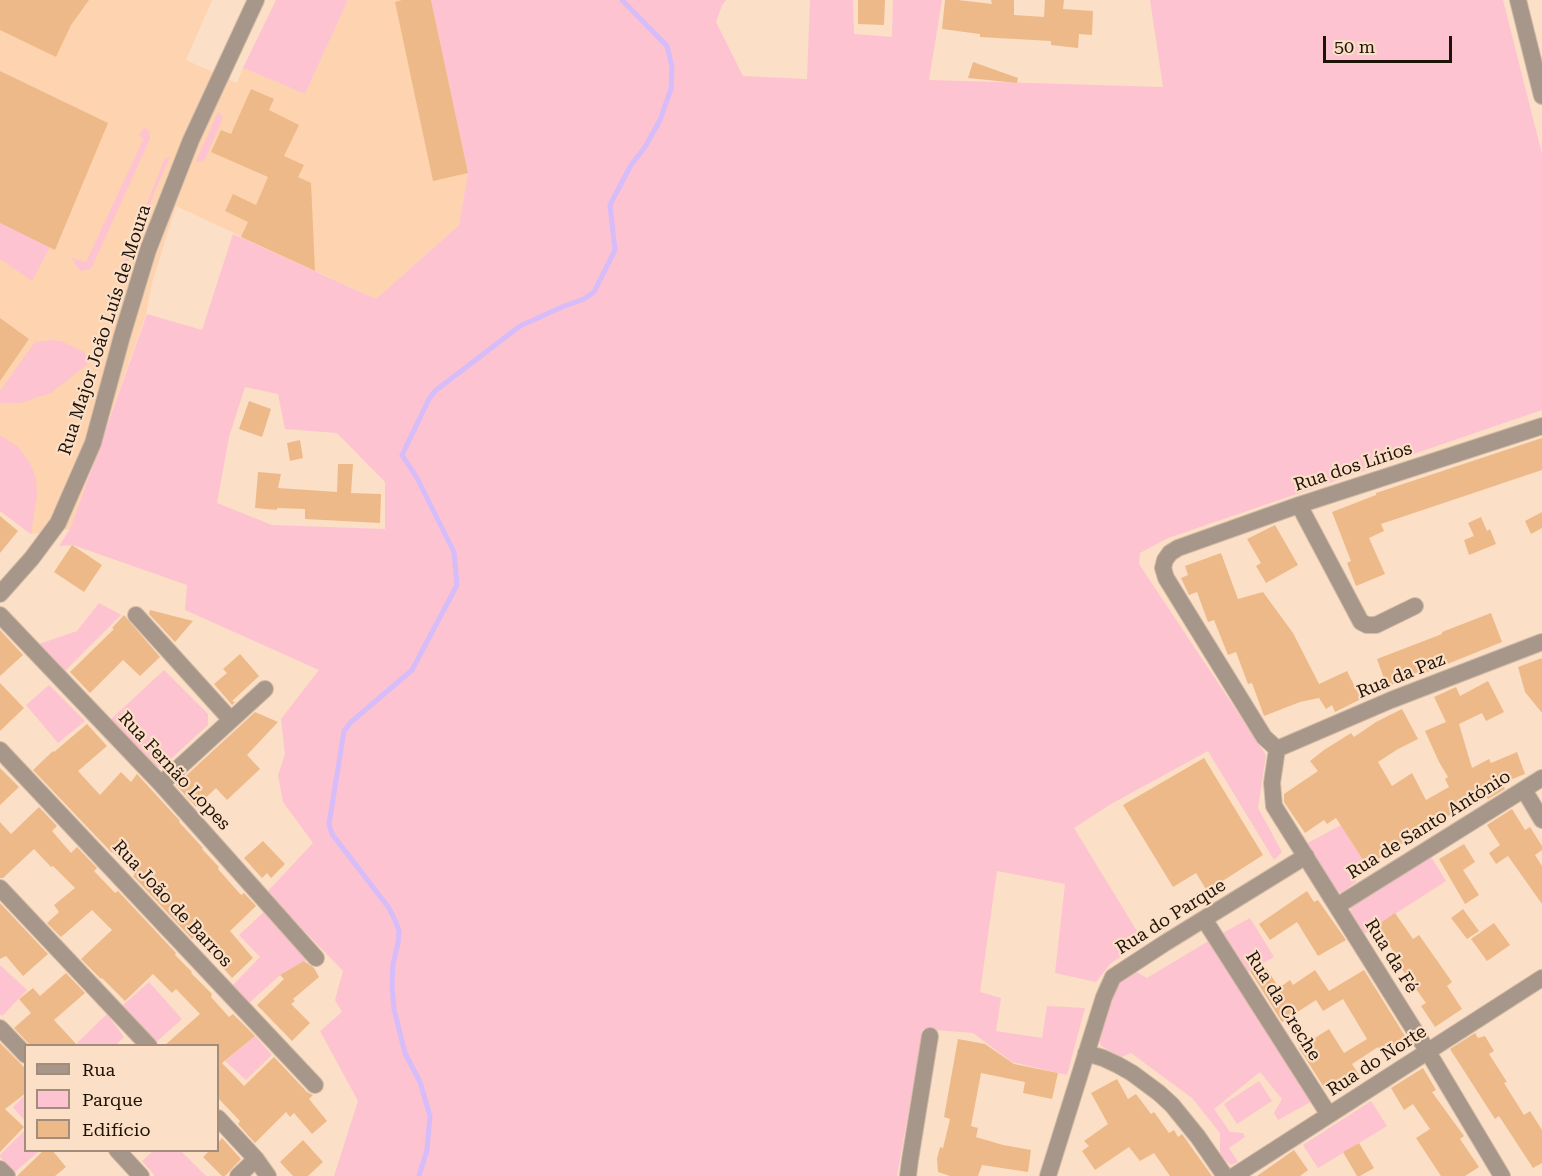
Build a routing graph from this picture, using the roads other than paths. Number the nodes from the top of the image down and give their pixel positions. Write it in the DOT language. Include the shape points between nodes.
graph roads {
  1 [pos="256,0"];
  2 [pos="1518,0"];
  3 [pos="1542,96"];
  4 [pos="1542,426"];
  5 [pos="1299,505"];
  6 [pos="0,594"];
  7 [pos="1415,606"];
  8 [pos="0,615"];
  9 [pos="136,615"];
  10 [pos="1542,642"];
  11 [pos="265,689"];
  12 [pos="231,720"];
  13 [pos="1277,749"];
  14 [pos="0,750"];
  15 [pos="1542,778"];
  16 [pos="161,784"];
  17 [pos="1524,790"];
  18 [pos="1542,820"];
  19 [pos="1306,856"];
  20 [pos="0,888"];
  21 [pos="1337,906"];
  22 [pos="1204,919"];
  23 [pos="316,958"];
  24 [pos="1542,978"];
  25 [pos="0,1028"];
  26 [pos="930,1036"];
  27 [pos="147,1044"];
  28 [pos="1428,1052"];
  29 [pos="24,1053"];
  30 [pos="1086,1053"];
  31 [pos="315,1085"];
  32 [pos="1329,1115"];
  33 [pos="219,1119"];
  34 [pos="119,1152"];
  35 [pos="256,1160"];
  36 [pos="0,1169"];
  37 [pos="7,1176"];
  38 [pos="141,1176"];
  39 [pos="238,1176"];
  40 [pos="268,1176"];
  41 [pos="908,1176"];
  42 [pos="1048,1176"];
  43 [pos="1225,1176"];
  44 [pos="1234,1176"];
  45 [pos="1502,1176"];
  1 -- 6 [label="street, Rua Major João Luís de Moura" via="191,140 148,250 93,443 58,523"];
  2 -- 3 [label="street"];
  4 -- 5 [label="street, Rua dos Lírios"];
  5 -- 7 [label="street" via="1361,622 1376,625"];
  5 -- 13 [label="street, Rua dos Lírios" via="1178,548 1164,560 1163,568 1264,737"];
  8 -- 16 [label="street, Rua Fernão Lopes"];
  9 -- 12 [label="street"];
  10 -- 13 [label="street, Rua da Paz"];
  11 -- 12 [label="street"];
  12 -- 16 [label="street"];
  13 -- 19 [label="street, Rua da Fé" via="1272,783 1274,806"];
  14 -- 31 [label="street, Rua João de Barros"];
  15 -- 17 [label="street, Rua de Santo António"];
  16 -- 23 [label="street, Rua Fernão Lopes"];
  17 -- 18 [label="street"];
  17 -- 21 [label="street, Rua de Santo António"];
  19 -- 21 [label="street, Rua da Fé"];
  19 -- 22 [label="street, Rua do Parque"];
  20 -- 27 [label="street"];
  21 -- 28 [label="street, Rua da Fé"];
  22 -- 30 [label="street, Rua do Parque" via="1113,977"];
  22 -- 32 [label="street, Rua da Creche"];
  24 -- 28 [label="street, Rua do Norte"];
  25 -- 29 [label="street"];
  26 -- 41 [label="street"];
  28 -- 32 [label="street, Rua do Norte"];
  28 -- 45 [label="street, Rua da Fé"];
  30 -- 42 [label="street, Rua do Parque"];
  30 -- 43 [label="street" via="1118,1065 1159,1093 1198,1137"];
  32 -- 44 [label="street, Rua do Norte"];
  33 -- 35 [label="street"];
  34 -- 38 [label="street"];
  35 -- 39 [label="street"];
  35 -- 40 [label="street"];
  36 -- 37 [label="street"];
}
